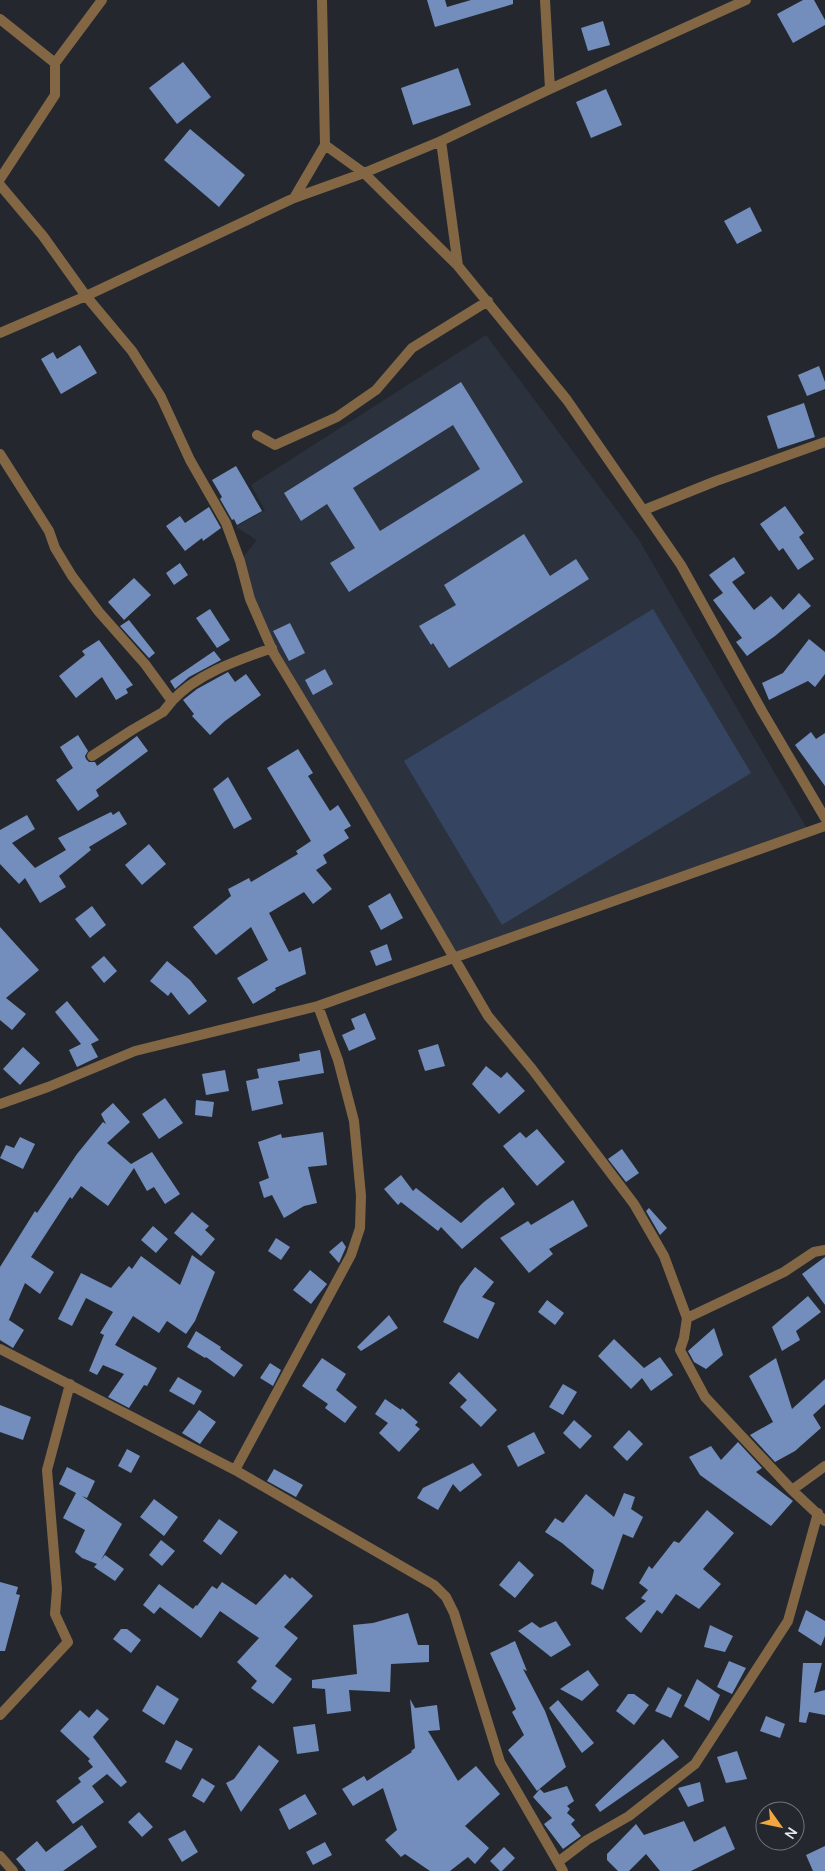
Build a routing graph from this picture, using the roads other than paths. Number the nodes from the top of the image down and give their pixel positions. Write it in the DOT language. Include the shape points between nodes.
graph roads {
  1 [pos="102,0"];
  2 [pos="322,0"];
  3 [pos="545,0"];
  4 [pos="746,0"];
  5 [pos="0,19"];
  6 [pos="56,63"];
  7 [pos="550,89"];
  8 [pos="441,141"];
  9 [pos="325,145"];
  10 [pos="364,173"];
  11 [pos="0,179"];
  12 [pos="0,185"];
  13 [pos="294,198"];
  14 [pos="458,266"];
  15 [pos="86,296"];
  16 [pos="488,301"];
  17 [pos="0,333"];
  18 [pos="258,435"];
  19 [pos="823,444"];
  20 [pos="0,454"];
  21 [pos="644,510"];
  22 [pos="272,648"];
  23 [pos="172,701"];
  24 [pos="92,756"];
  25 [pos="825,818"];
  26 [pos="825,826"];
  27 [pos="454,959"];
  28 [pos="318,1006"];
  29 [pos="0,1104"];
  30 [pos="825,1250"];
  31 [pos="687,1318"];
  32 [pos="0,1349"];
  33 [pos="70,1384"];
  34 [pos="825,1466"];
  35 [pos="235,1470"];
  36 [pos="792,1490"];
  37 [pos="822,1517"];
  38 [pos="0,1715"];
  39 [pos="0,1856"];
  40 [pos="561,1867"];
  41 [pos="12,1871"];
  1 -- 6 [label="street"];
  2 -- 9 [label="street"];
  3 -- 7 [label="street"];
  4 -- 7 [label="street"];
  5 -- 6 [label="street"];
  6 -- 11 [label="street" via="55,95"];
  7 -- 8 [label="street"];
  8 -- 10 [label="street"];
  8 -- 14 [label="street"];
  9 -- 10 [label="street"];
  9 -- 13 [label="street"];
  10 -- 13 [label="street"];
  10 -- 14 [label="street"];
  12 -- 15 [label="street" via="44,236"];
  13 -- 15 [label="street"];
  14 -- 16 [label="street"];
  15 -- 17 [label="street"];
  15 -- 22 [label="street" via="132,351 161,397 190,460 226,523 250,598"];
  16 -- 18 [label="street" via="412,348 376,390 338,416 274,445"];
  16 -- 21 [label="street" via="567,400"];
  19 -- 21 [label="street"];
  20 -- 23 [label="street" via="49,530 55,548 72,576"];
  21 -- 25 [label="street" via="681,565"];
  22 -- 23 [label="street" via="222,667"];
  22 -- 27 [label="street"];
  23 -- 24 [label="street" via="163,712"];
  26 -- 27 [label="street"];
  27 -- 28 [label="street"];
  27 -- 31 [label="street" via="488,1016 638,1210 664,1256"];
  28 -- 29 [label="street" via="135,1051"];
  28 -- 35 [label="street" via="338,1060 354,1121 362,1196 360,1228 346,1263"];
  30 -- 31 [label="street" via="814,1252 784,1272"];
  31 -- 36 [label="street" via="680,1350 705,1397"];
  32 -- 33 [label="street"];
  33 -- 35 [label="street"];
  33 -- 38 [label="street" via="47,1470 57,1589 55,1614 68,1642"];
  34 -- 36 [label="street"];
  35 -- 40 [label="street" via="421,1577 446,1597 454,1612 500,1762"];
  36 -- 37 [label="street"];
  37 -- 40 [label="street" via="788,1621 695,1764 629,1816 587,1840"];
  39 -- 41 [label="street"];
}
